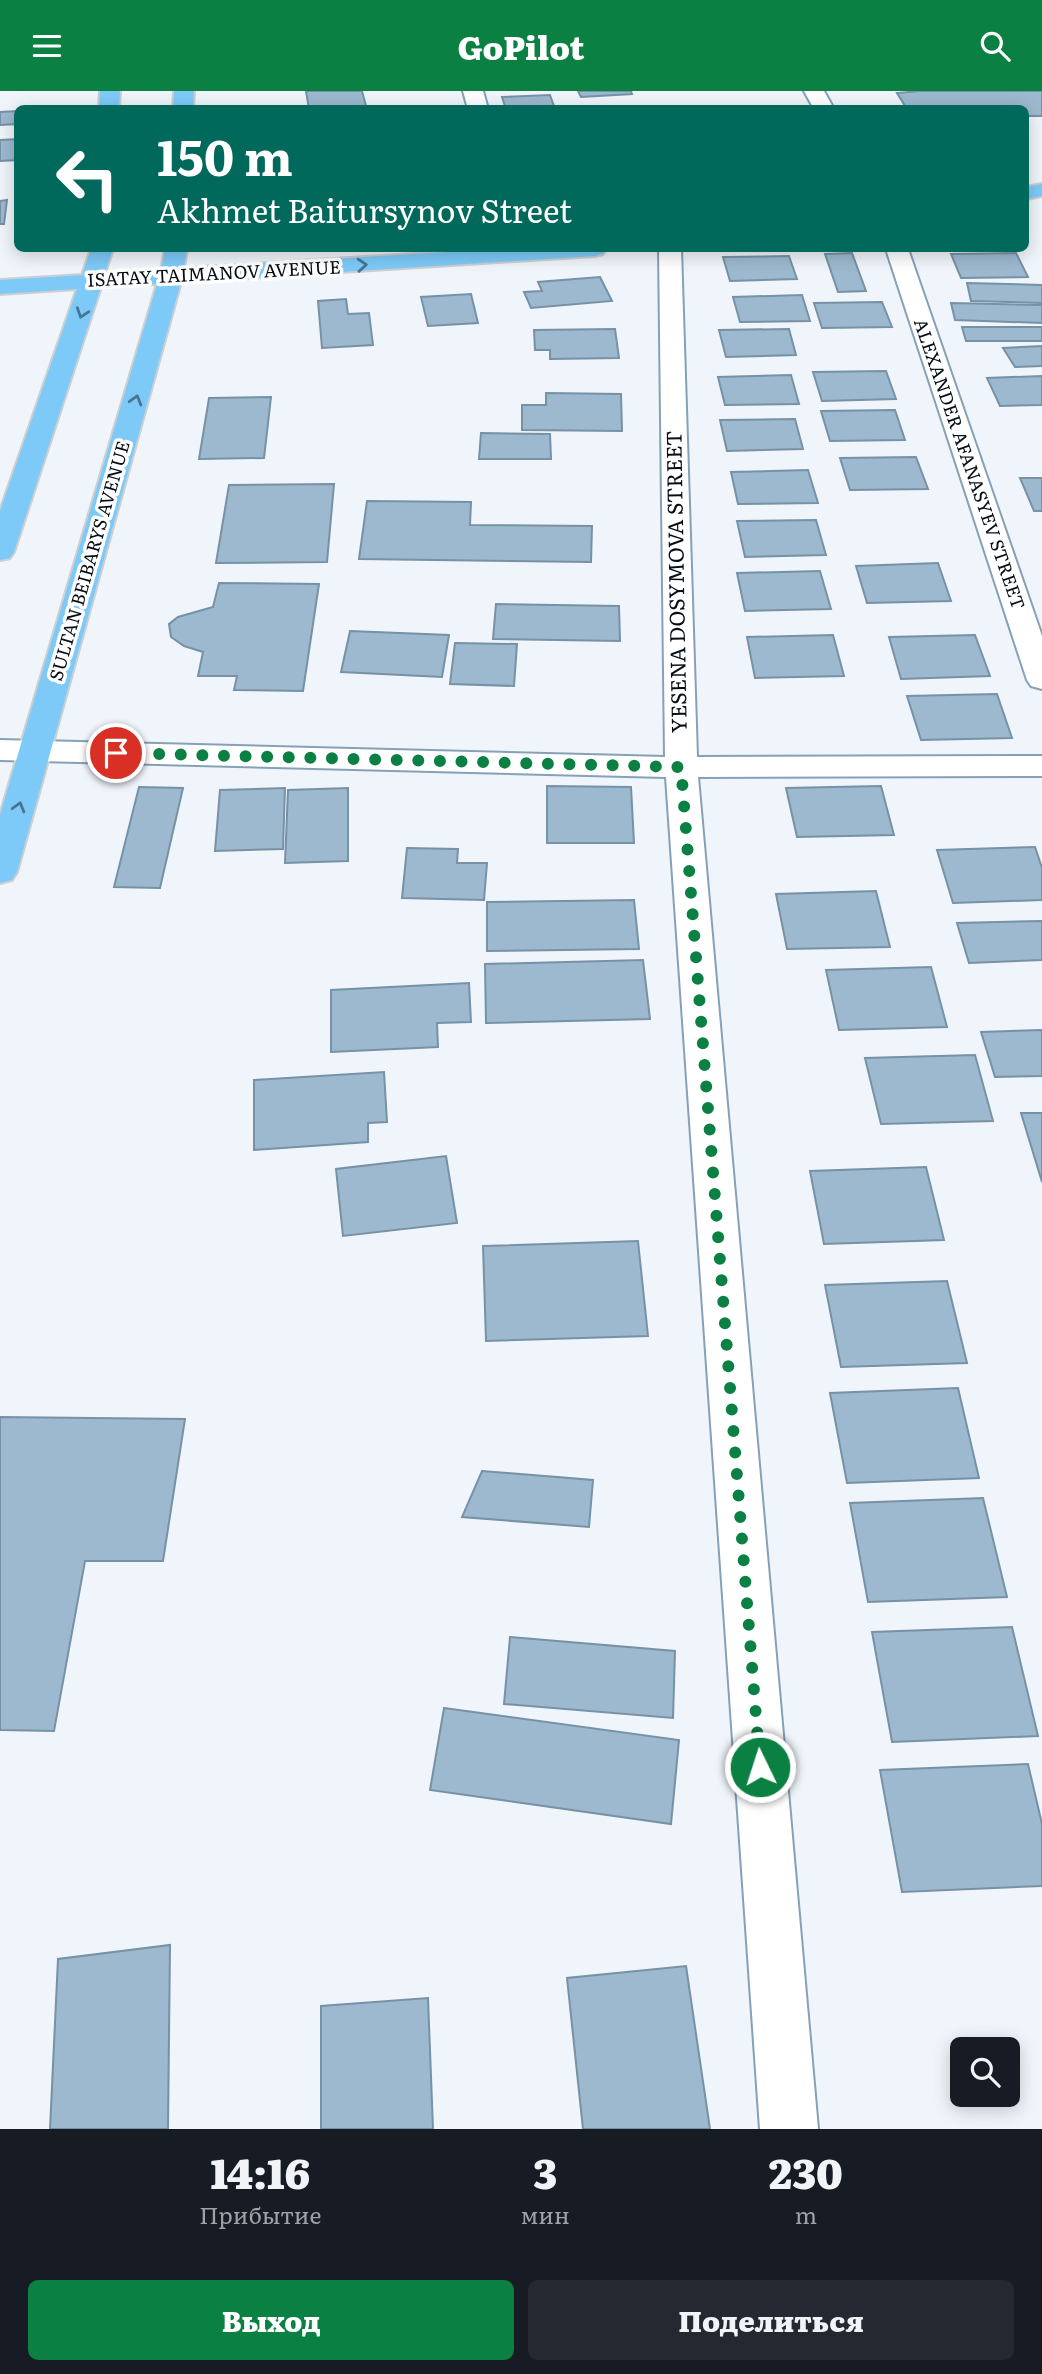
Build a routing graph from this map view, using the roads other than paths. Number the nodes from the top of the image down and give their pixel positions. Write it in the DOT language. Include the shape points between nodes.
graph roads {
  1 [pos="110,252"];
  2 [pos="520,252"];
  3 [pos="670,252"];
  4 [pos="898,252"];
  5 [pos="176,255"];
  6 [pos="76,256"];
  7 [pos="93,281"];
  8 [pos="0,287"];
  9 [pos="0,552"];
  10 [pos="1042,680"];
  11 [pos="0,750"];
  12 [pos="35,751"];
  13 [pos="1042,766"];
  14 [pos="681,767"];
  15 [pos="0,872"];
  16 [pos="789,2129"];
  1 -- 6 [label="main road, ISATAY TAIMANOV AVENUE"];
  1 -- 7 [label="main road"];
  5 -- 2 [label="main road, ISATAY TAIMANOV AVENUE, one-way"];
  3 -- 14 [label="street, YESENA DOSYMOVA STREET"];
  4 -- 10 [label="street, ALEXANDER AFANASYEV STREET"];
  5 -- 7 [label="main road, ISATAY TAIMANOV AVENUE"];
  12 -- 5 [label="main road, SULTAN BEIBARYS AVENUE, one-way"];
  7 -- 8 [label="main road, ISATAY TAIMANOV AVENUE"];
  7 -- 9 [label="main road, one-way"];
  11 -- 12 [label="street"];
  12 -- 14 [label="street"];
  15 -- 12 [label="main road, SULTAN BEIBARYS AVENUE, one-way"];
  13 -- 14 [label="street"];
  14 -- 16 [label="street, YESENA DOSYMOVA STREET"];
}
